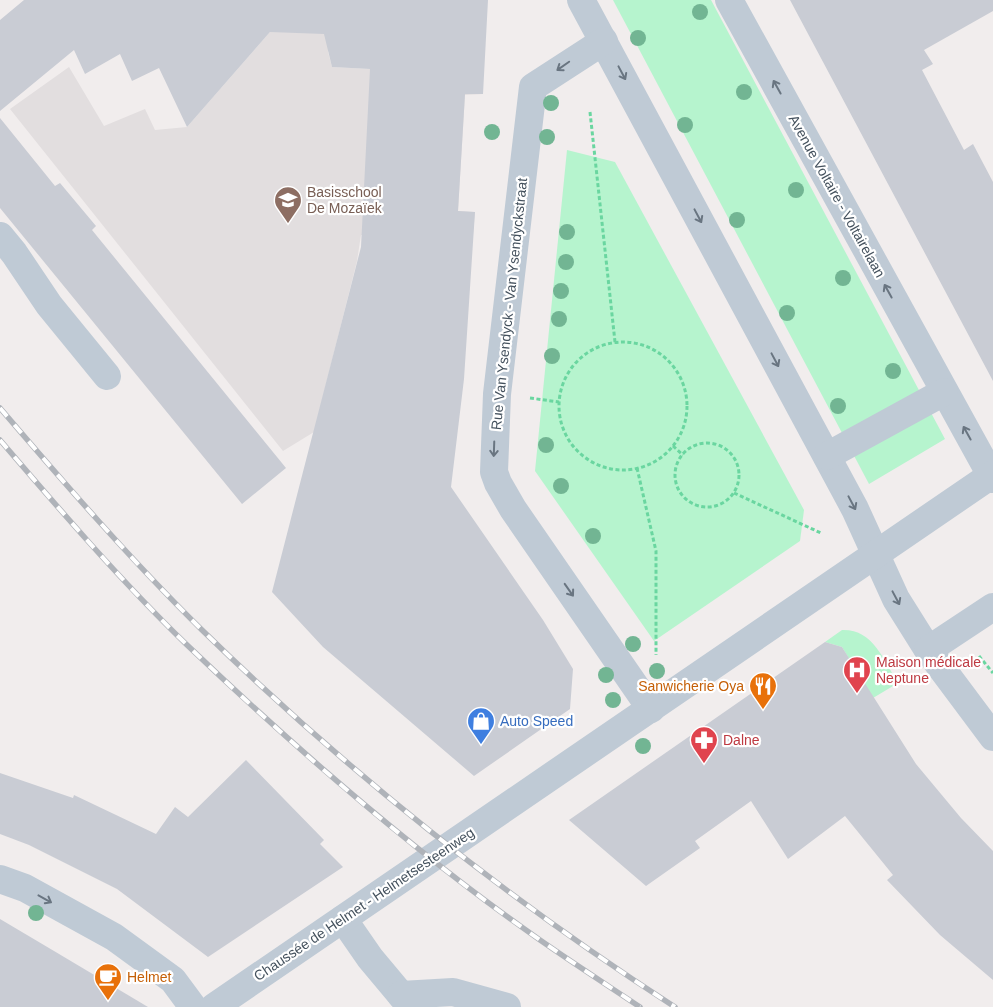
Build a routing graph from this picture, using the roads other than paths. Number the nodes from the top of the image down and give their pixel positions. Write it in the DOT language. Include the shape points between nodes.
graph roads {
  1 [pos="581,0"];
  2 [pos="729,0"];
  3 [pos="604,41"];
  4 [pos="0,236"];
  5 [pos="107,376"];
  6 [pos="944,392"];
  7 [pos="827,456"];
  8 [pos="992,476"];
  9 [pos="876,553"];
  10 [pos="993,607"];
  11 [pos="928,650"];
  12 [pos="651,709"];
  13 [pos="993,737"];
  14 [pos="0,880"];
  15 [pos="343,919"];
  16 [pos="406,1001"];
  17 [pos="193,1007"];
  18 [pos="214,1007"];
  19 [pos="507,1007"];
  1 -- 3 [label="street"];
  6 -- 2 [label="street, Avenue Voltaire - Voltairelaan, one-way"];
  3 -- 7 [label="street, one-way"];
  3 -- 12 [label="street, Rue Van Ysendyck - Van Ysendyckstraat, one-way" via="533,87 496,394 494,472 513,509"];
  4 -- 5 [label="street" via="49,305"];
  6 -- 7 [label="street"];
  8 -- 6 [label="street, Avenue Voltaire - Voltairelaan, one-way"];
  7 -- 9 [label="street, one-way"];
  8 -- 9 [label="street, Chaussée de Helmet - Helmetsesteenweg"];
  9 -- 11 [label="street, one-way" via="896,599"];
  9 -- 12 [label="street, Chaussée de Helmet - Helmetsesteenweg"];
  10 -- 11 [label="street"];
  11 -- 13 [label="street"];
  12 -- 15 [label="street, Chaussée de Helmet - Helmetsesteenweg"];
  14 -- 17 [label="street, one-way" via="25,888 114,937 173,980"];
  15 -- 16 [label="street"];
  15 -- 18 [label="street, Chaussée de Helmet - Helmetsesteenweg"];
  16 -- 19 [label="street" via="453,992"];
}
